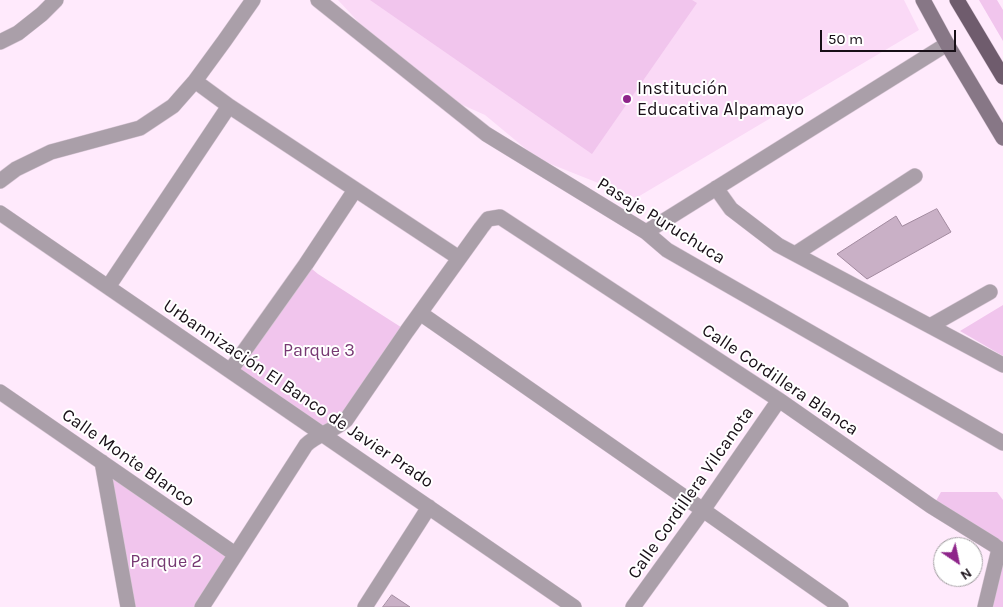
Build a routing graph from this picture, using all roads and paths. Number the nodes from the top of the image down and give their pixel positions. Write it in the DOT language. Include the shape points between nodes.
graph roads {
  1 [pos="56,0"];
  2 [pos="253,0"];
  3 [pos="318,0"];
  4 [pos="923,0"];
  5 [pos="958,0"];
  6 [pos="0,42"];
  7 [pos="946,44"];
  8 [pos="1003,76"];
  9 [pos="195,81"];
  10 [pos="229,106"];
  11 [pos="1003,138"];
  12 [pos="915,176"];
  13 [pos="0,181"];
  14 [pos="716,188"];
  15 [pos="356,190"];
  16 [pos="0,213"];
  17 [pos="646,232"];
  18 [pos="795,254"];
  19 [pos="459,258"];
  20 [pos="108,287"];
  21 [pos="990,292"];
  22 [pos="420,313"];
  23 [pos="930,326"];
  24 [pos="1003,365"];
  25 [pos="230,371"];
  26 [pos="0,392"];
  27 [pos="779,400"];
  28 [pos="322,434"];
  29 [pos="1003,443"];
  30 [pos="102,462"];
  31 [pos="429,507"];
  32 [pos="703,510"];
  33 [pos="235,554"];
  34 [pos="128,607"];
  35 [pos="202,607"];
  36 [pos="366,607"];
  37 [pos="574,607"];
  38 [pos="634,607"];
  39 [pos="841,607"];
  40 [pos="985,607"];
  1 -- 6 [label="street" via="18,33"];
  2 -- 9 [label="street"];
  3 -- 17 [label="street, Pasaje Puruchuca" via="486,134"];
  4 -- 7 [label="street"];
  5 -- 8 [label="main road"];
  7 -- 11 [label="street"];
  7 -- 14 [label="street"];
  9 -- 10 [label="street"];
  9 -- 13 [label="street" via="173,106 140,128 51,152 16,169"];
  10 -- 15 [label="street"];
  10 -- 20 [label="street"];
  12 -- 18 [label="street"];
  14 -- 17 [label="street"];
  14 -- 18 [label="street" via="731,209"];
  15 -- 19 [label="street"];
  15 -- 25 [label="street"];
  16 -- 20 [label="street, Urbannización El Banco de Javier Prado"];
  17 -- 29 [label="street, Pasaje Puruchuca" via="667,250"];
  18 -- 23 [label="street"];
  19 -- 22 [label="street"];
  19 -- 27 [label="street, Calle Cordillera Blanca" via="488,219 500,217"];
  20 -- 25 [label="street, Urbannización El Banco de Javier Prado"];
  21 -- 23 [label="street"];
  22 -- 28 [label="street" via="346,420"];
  22 -- 32 [label="street"];
  23 -- 24 [label="street"];
  25 -- 28 [label="street, Urbannización El Banco de Javier Prado"];
  26 -- 30 [label="street, Calle Monte Blanco"];
  27 -- 32 [label="street, Calle Cordillera Vilcanota"];
  27 -- 40 [label="street, Calle Cordillera Blanca" via="999,549"];
  28 -- 31 [label="street, Urbannización El Banco de Javier Prado"];
  28 -- 33 [label="street" via="306,445"];
  30 -- 33 [label="street, Calle Monte Blanco"];
  30 -- 34 [label="street"];
  31 -- 36 [label="street"];
  31 -- 37 [label="street, Urbannización El Banco de Javier Prado"];
  32 -- 38 [label="street, Calle Cordillera Vilcanota"];
  32 -- 39 [label="street"];
  33 -- 35 [label="street"];
}
